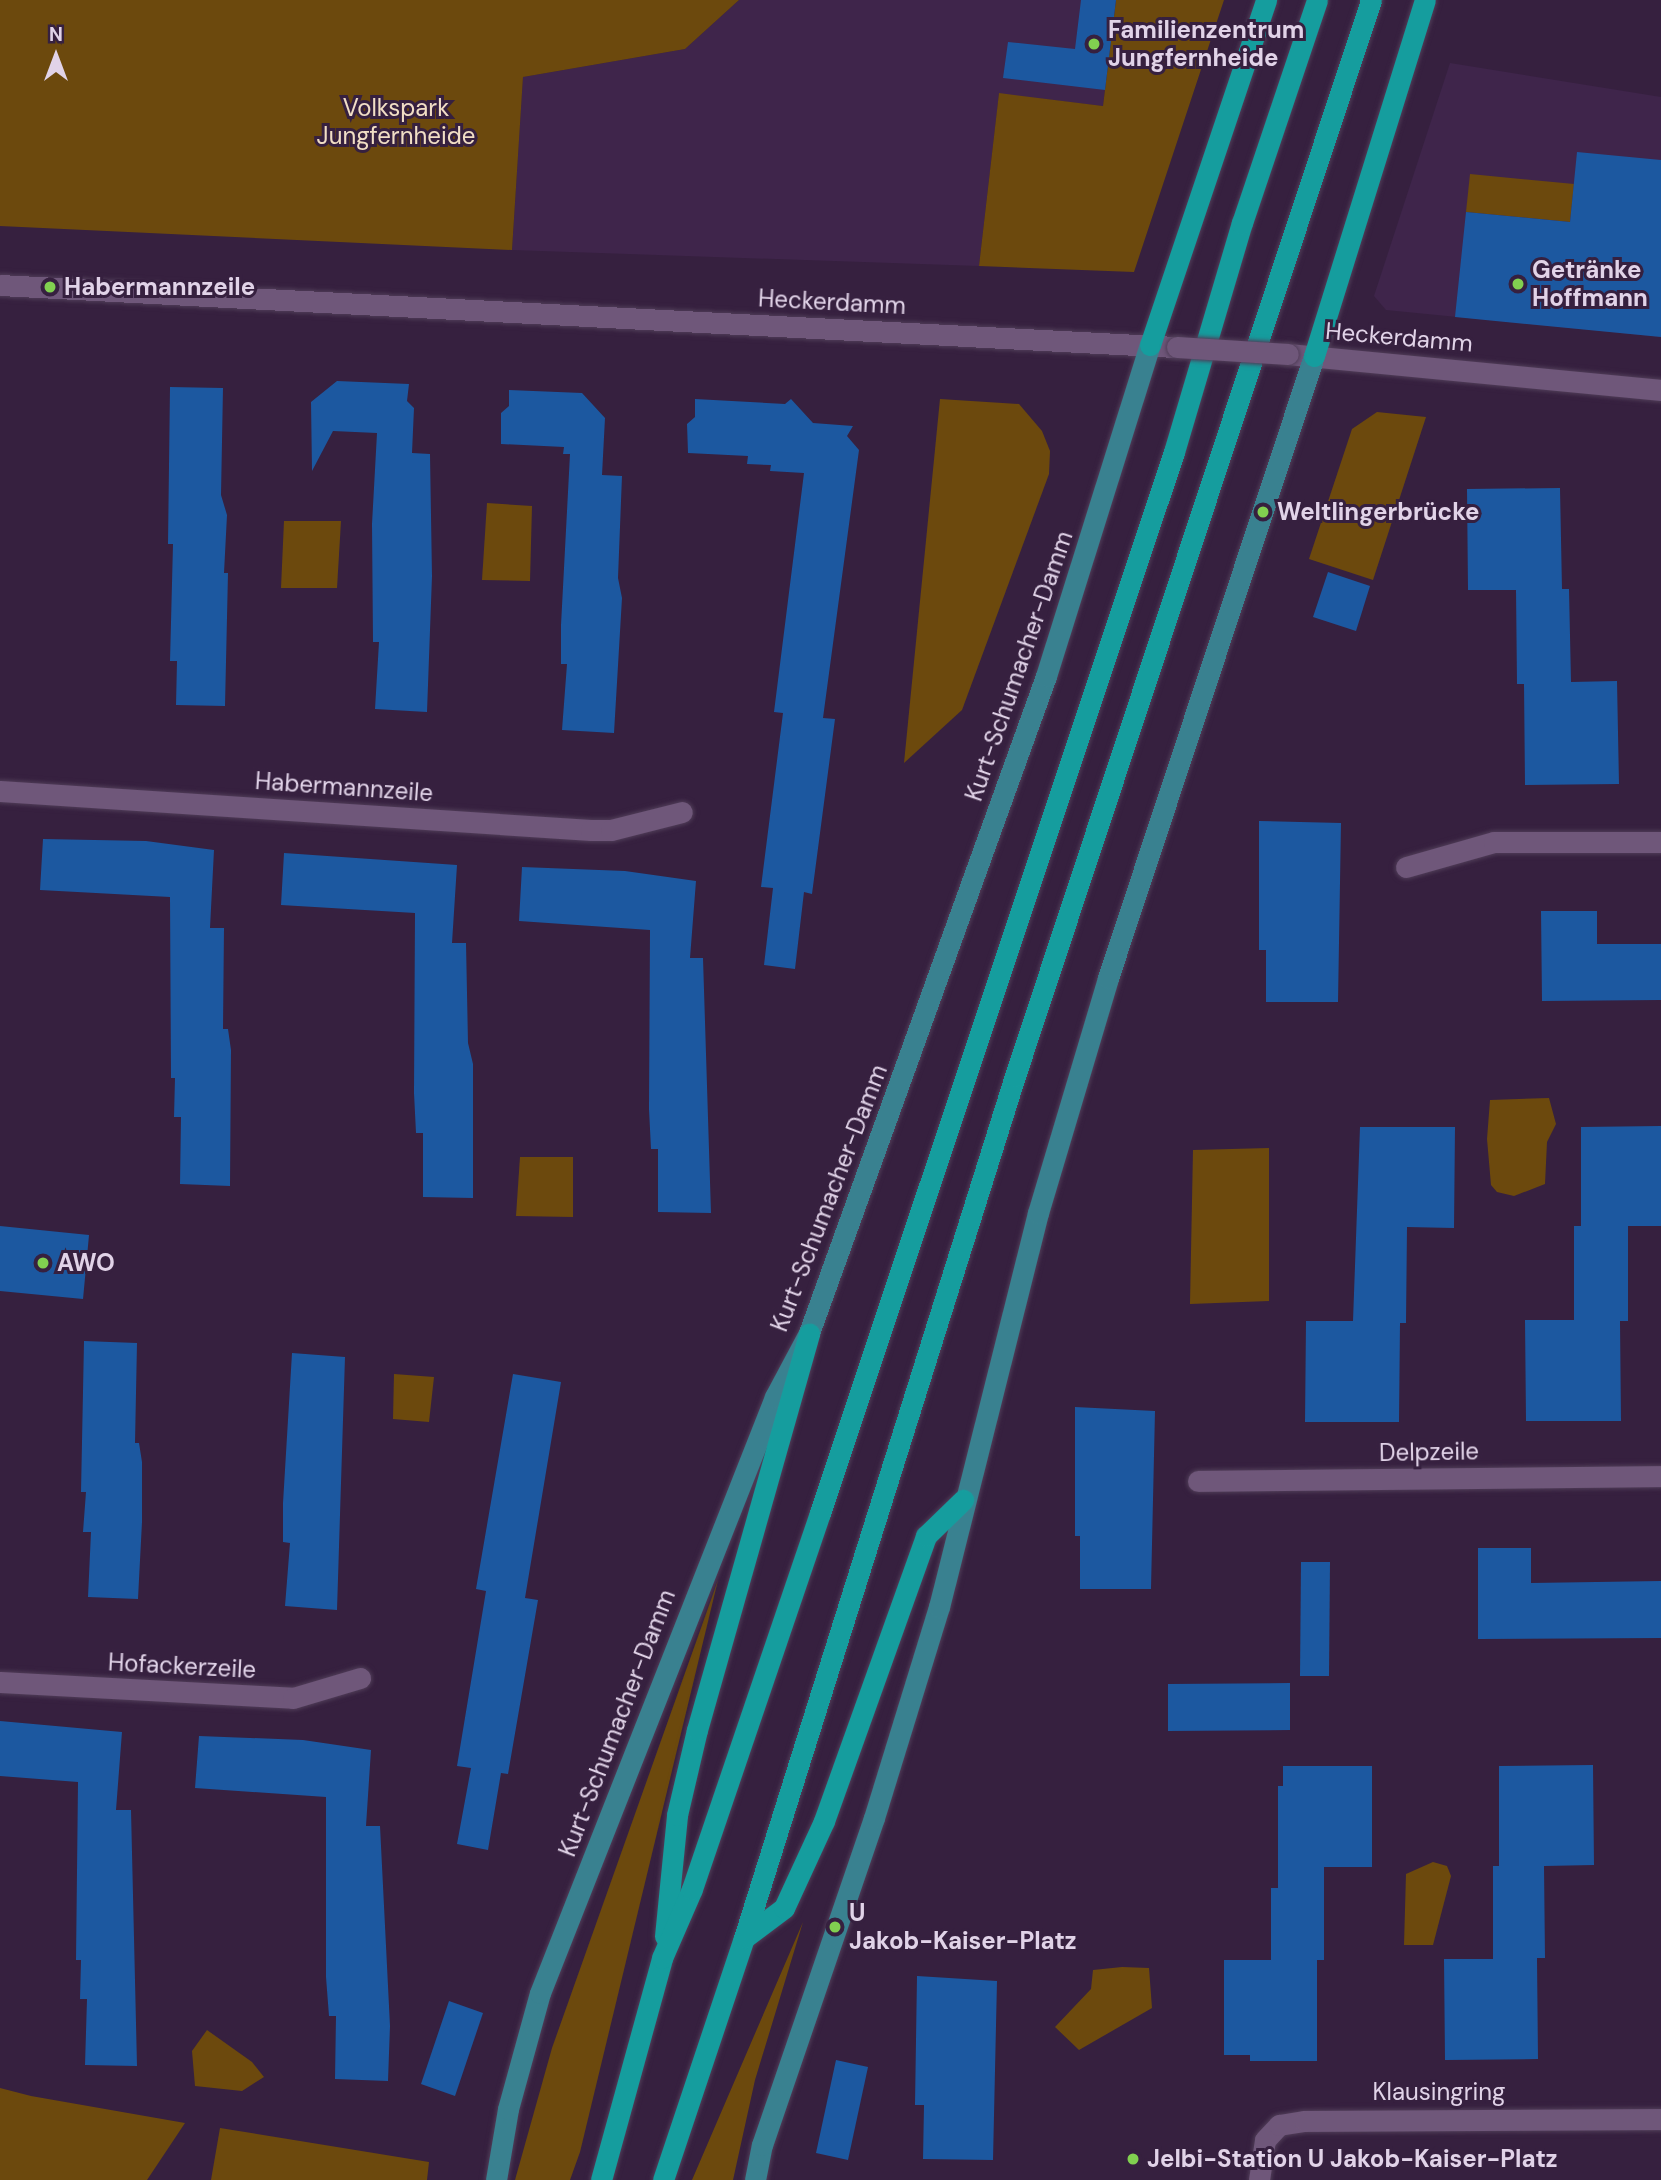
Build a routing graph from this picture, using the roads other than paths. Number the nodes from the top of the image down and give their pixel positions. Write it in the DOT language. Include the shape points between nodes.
graph roads {
  1 [pos="1266,0"];
  2 [pos="1317,0"];
  3 [pos="1371,0"];
  4 [pos="1425,0"];
  5 [pos="0,285"];
  6 [pos="1150,345"];
  7 [pos="1314,356"];
  8 [pos="1661,390"];
  9 [pos="0,791"];
  10 [pos="682,812"];
  11 [pos="1661,842"];
  12 [pos="1406,867"];
  13 [pos="809,1333"];
  14 [pos="1661,1476"];
  15 [pos="1198,1481"];
  16 [pos="963,1500"];
  17 [pos="360,1678"];
  18 [pos="0,1682"];
  19 [pos="744,1938"];
  20 [pos="662,1958"];
  21 [pos="1661,2119"];
  22 [pos="496,2180"];
  23 [pos="601,2180"];
  24 [pos="663,2180"];
  25 [pos="755,2180"];
  26 [pos="1259,2180"];
  1 -- 6 [label="highway"];
  2 -- 20 [label="highway" via="1242,223 1174,452 842,1447 692,1889"];
  3 -- 19 [label="highway" via="1015,1076"];
  4 -- 7 [label="highway"];
  5 -- 6 [label="street, Heckerdamm"];
  6 -- 7 [label="street, Heckerdamm, bridge"];
  6 -- 13 [label="main road, Kurt-Schumacher-Damm" via="1050,664"];
  7 -- 8 [label="street, Heckerdamm"];
  7 -- 16 [label="main road" via="1108,978 1038,1213"];
  9 -- 10 [label="street, Habermannzeile" via="601,830"];
  11 -- 12 [label="street" via="1494,842"];
  13 -- 20 [label="highway" via="677,1815"];
  13 -- 22 [label="main road, Kurt-Schumacher-Damm" via="770,1409 540,1993 508,2109"];
  14 -- 15 [label="street, Delpzeile"];
  16 -- 19 [label="highway" via="926,1536 824,1821 784,1908"];
  16 -- 25 [label="main road" via="939,1607 874,1818 762,2145"];
  17 -- 18 [label="street, Hofackerzeile" via="293,1698"];
  19 -- 24 [label="highway"];
  20 -- 23 [label="highway"];
  21 -- 26 [label="street, Klausingring" via="1305,2121 1279,2125 1265,2140"];
}
